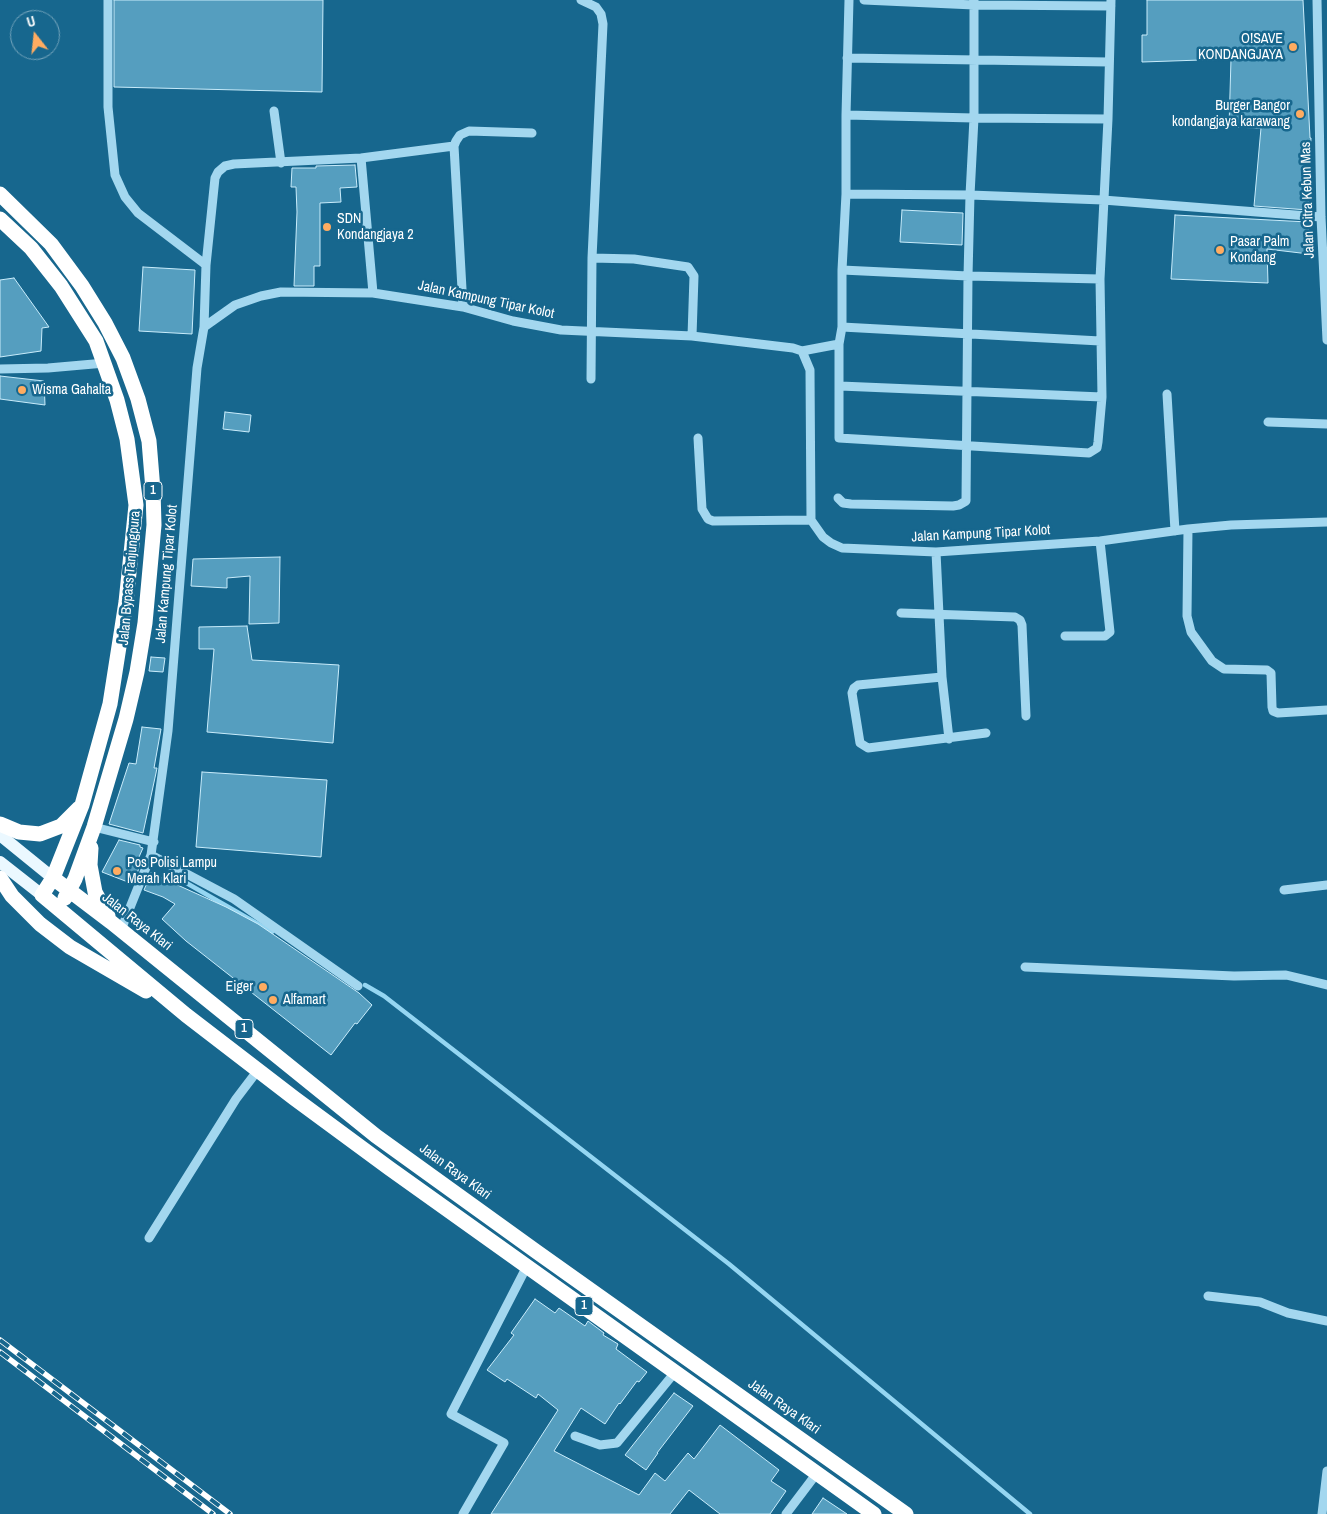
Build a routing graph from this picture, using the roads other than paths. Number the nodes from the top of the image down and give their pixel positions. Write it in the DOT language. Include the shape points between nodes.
graph roads {
  1 [pos="108,0"];
  2 [pos="581,0"];
  3 [pos="849,0"];
  4 [pos="864,0"];
  5 [pos="1318,0"];
  6 [pos="974,3"];
  7 [pos="1111,3"];
  8 [pos="847,58"];
  9 [pos="974,59"];
  10 [pos="1109,62"];
  11 [pos="1324,93"];
  12 [pos="274,111"];
  13 [pos="846,115"];
  14 [pos="974,118"];
  15 [pos="1108,119"];
  16 [pos="532,133"];
  17 [pos="1323,145"];
  18 [pos="454,146"];
  19 [pos="361,158"];
  20 [pos="281,163"];
  21 [pos="0,194"];
  22 [pos="846,194"];
  23 [pos="970,195"];
  24 [pos="1103,200"];
  25 [pos="1321,216"];
  26 [pos="0,219"];
  27 [pos="592,258"];
  28 [pos="206,265"];
  29 [pos="842,270"];
  30 [pos="968,276"];
  31 [pos="1325,277"];
  32 [pos="1100,279"];
  33 [pos="373,293"];
  34 [pos="1326,300"];
  35 [pos="464,307"];
  36 [pos="204,327"];
  37 [pos="842,327"];
  38 [pos="591,330"];
  39 [pos="968,335"];
  40 [pos="692,336"];
  41 [pos="1327,340"];
  42 [pos="1100,341"];
  43 [pos="839,344"];
  44 [pos="802,351"];
  45 [pos="105,363"];
  46 [pos="0,369"];
  47 [pos="591,379"];
  48 [pos="840,386"];
  49 [pos="967,391"];
  50 [pos="1167,394"];
  51 [pos="1102,397"];
  52 [pos="1268,422"];
  53 [pos="1327,424"];
  54 [pos="698,438"];
  55 [pos="966,445"];
  56 [pos="838,498"];
  57 [pos="811,520"];
  58 [pos="1327,522"];
  59 [pos="1188,529"];
  60 [pos="1175,531"];
  61 [pos="1100,541"];
  62 [pos="936,552"];
  63 [pos="901,613"];
  64 [pos="939,614"];
  65 [pos="1065,636"];
  66 [pos="942,677"];
  67 [pos="1327,710"];
  68 [pos="1026,716"];
  69 [pos="986,734"];
  70 [pos="949,739"];
  71 [pos="82,805"];
  72 [pos="0,824"];
  73 [pos="94,827"];
  74 [pos="0,835"];
  75 [pos="154,842"];
  76 [pos="151,856"];
  77 [pos="0,862"];
  78 [pos="0,878"];
  79 [pos="53,878"];
  80 [pos="1327,885"];
  81 [pos="1284,890"];
  82 [pos="70,891"];
  83 [pos="42,895"];
  84 [pos="59,909"];
  85 [pos="116,926"];
  86 [pos="1025,967"];
  87 [pos="1327,985"];
  88 [pos="358,986"];
  89 [pos="186,1015"];
  90 [pos="258,1070"];
  91 [pos="150,1238"];
  92 [pos="527,1266"];
  93 [pos="1208,1296"];
  94 [pos="1327,1321"];
  95 [pos="676,1371"];
  96 [pos="575,1436"];
  97 [pos="1327,1472"];
  98 [pos="817,1473"];
  99 [pos="865,1511"];
  100 [pos="463,1514"];
  101 [pos="786,1514"];
  102 [pos="906,1514"];
  103 [pos="1322,1514"];
  1 -- 28 [label="street" via="108,107 115,175 125,197 138,213"];
  2 -- 27 [label="street" via="596,7 603,24"];
  3 -- 8 [label="street"];
  4 -- 6 [label="street"];
  5 -- 11 [label="street, Jalan Citra Kebun Mas"];
  6 -- 7 [label="street"];
  6 -- 9 [label="street"];
  7 -- 10 [label="street"];
  8 -- 9 [label="street"];
  8 -- 13 [label="street"];
  9 -- 10 [label="street"];
  9 -- 14 [label="street"];
  10 -- 15 [label="street"];
  11 -- 17 [label="street, Jalan Citra Kebun Mas"];
  12 -- 20 [label="street"];
  13 -- 14 [label="street"];
  13 -- 22 [label="street"];
  14 -- 15 [label="street"];
  14 -- 23 [label="street"];
  15 -- 24 [label="street"];
  16 -- 18 [label="street" via="469,131 460,134"];
  17 -- 25 [label="street, Jalan Citra Kebun Mas"];
  18 -- 19 [label="street"];
  18 -- 35 [label="street"];
  19 -- 20 [label="street"];
  19 -- 33 [label="street"];
  20 -- 28 [label="street" via="234,164 218,172"];
  21 -- 73 [label="highway, Jalan Bypass Tanjungpura / 1" via="51,244 105,323 123,358 149,442 154,525 145,623 126,719"];
  22 -- 23 [label="street"];
  22 -- 29 [label="street"];
  23 -- 24 [label="street"];
  23 -- 30 [label="street"];
  24 -- 25 [label="street"];
  24 -- 32 [label="street"];
  25 -- 31 [label="street, Jalan Citra Kebun Mas"];
  26 -- 45 [label="highway, Jalan Bypass Tanjungpura / 1" via="31,248 61,286 96,341"];
  27 -- 38 [label="street"];
  27 -- 40 [label="street" via="634,259 688,267 694,276"];
  28 -- 36 [label="street"];
  29 -- 30 [label="street"];
  29 -- 37 [label="street"];
  30 -- 32 [label="street"];
  30 -- 39 [label="street"];
  31 -- 34 [label="street, Jalan Citra Kebun Mas"];
  32 -- 42 [label="street"];
  33 -- 35 [label="street, Jalan Kampung Tipar Kolot"];
  33 -- 36 [label="street, Jalan Kampung Tipar Kolot" via="281,292 261,296 235,305"];
  34 -- 41 [label="street, Jalan Citra Kebun Mas"];
  35 -- 38 [label="street, Jalan Kampung Tipar Kolot" via="561,330"];
  36 -- 75 [label="street, Jalan Kampung Tipar Kolot" via="197,368 168,731"];
  37 -- 39 [label="street"];
  37 -- 43 [label="street"];
  38 -- 40 [label="street, Jalan Kampung Tipar Kolot"];
  38 -- 47 [label="street"];
  39 -- 42 [label="street"];
  39 -- 49 [label="street"];
  40 -- 44 [label="street, Jalan Kampung Tipar Kolot"];
  42 -- 51 [label="street"];
  43 -- 44 [label="street"];
  43 -- 48 [label="street"];
  44 -- 57 [label="street" via="810,370"];
  45 -- 46 [label="street"];
  45 -- 71 [label="highway, Jalan Bypass Tanjungpura / 1" via="127,439 136,505 126,602 110,704"];
  48 -- 49 [label="street"];
  48 -- 55 [label="street" via="839,438"];
  49 -- 51 [label="street"];
  49 -- 55 [label="street"];
  50 -- 60 [label="street"];
  51 -- 55 [label="street" via="1097,448 1089,453"];
  52 -- 53 [label="street"];
  54 -- 57 [label="street" via="702,509 708,518 714,521"];
  55 -- 56 [label="street" via="966,500 959,505 851,504 842,503"];
  57 -- 62 [label="street, Jalan Kampung Tipar Kolot" via="823,537 842,548"];
  58 -- 59 [label="street, Jalan Kampung Tipar Kolot"];
  59 -- 60 [label="street, Jalan Kampung Tipar Kolot"];
  59 -- 67 [label="street" via="1187,616 1191,632 1212,661 1224,669 1267,670 1271,673 1272,707 1278,714"];
  60 -- 61 [label="street, Jalan Kampung Tipar Kolot"];
  61 -- 62 [label="street, Jalan Kampung Tipar Kolot"];
  61 -- 65 [label="street" via="1110,632 1105,636"];
  62 -- 64 [label="street"];
  63 -- 64 [label="street"];
  64 -- 66 [label="street"];
  64 -- 68 [label="street" via="1015,617 1020,620"];
  66 -- 70 [label="street"];
  66 -- 70 [label="street" via="858,684 852,693 860,744 863,746"];
  69 -- 70 [label="street"];
  71 -- 72 [label="highway" via="60,826 40,834 19,832"];
  71 -- 79 [label="highway, Jalan Bypass Tanjungpura / 1"];
  73 -- 75 [label="street"];
  73 -- 82 [label="highway, Jalan Bypass Tanjungpura / 1"];
  73 -- 85 [label="highway" via="90,865 95,892"];
  74 -- 79 [label="main road, Jalan Raya Klari / 1"];
  75 -- 76 [label="street, Jalan Kampung Tipar Kolot"];
  76 -- 85 [label="street, Jalan Kampung Tipar Kolot"];
  76 -- 88 [label="street" via="234,899"];
  77 -- 83 [label="main road, 1"];
  78 -- 89 [label="highway" via="12,896 40,924 70,947"];
  79 -- 82 [label="highway, Jalan Raya Klari / 1"];
  79 -- 83 [label="highway, Jalan Bypass Tanjungpura / 1"];
  80 -- 81 [label="street"];
  82 -- 84 [label="highway, Jalan Bypass Tanjungpura / 1"];
  82 -- 85 [label="highway, Jalan Raya Klari / 1"];
  83 -- 84 [label="highway, 1"];
  84 -- 89 [label="highway, 1"];
  85 -- 102 [label="highway, Jalan Raya Klari / 1" via="376,1136"];
  86 -- 87 [label="street" via="1234,976 1286,975"];
  89 -- 90 [label="highway, 1"];
  90 -- 91 [label="street" via="236,1099"];
  90 -- 92 [label="highway, 1" via="388,1168"];
  92 -- 95 [label="highway, 1"];
  92 -- 100 [label="street" via="451,1414 504,1443"];
  93 -- 94 [label="street" via="1260,1302 1288,1313"];
  95 -- 96 [label="street" via="617,1443 600,1445"];
  95 -- 98 [label="highway, 1"];
  97 -- 103 [label="street"];
  98 -- 99 [label="highway, 1"];
  98 -- 101 [label="street"];
}
